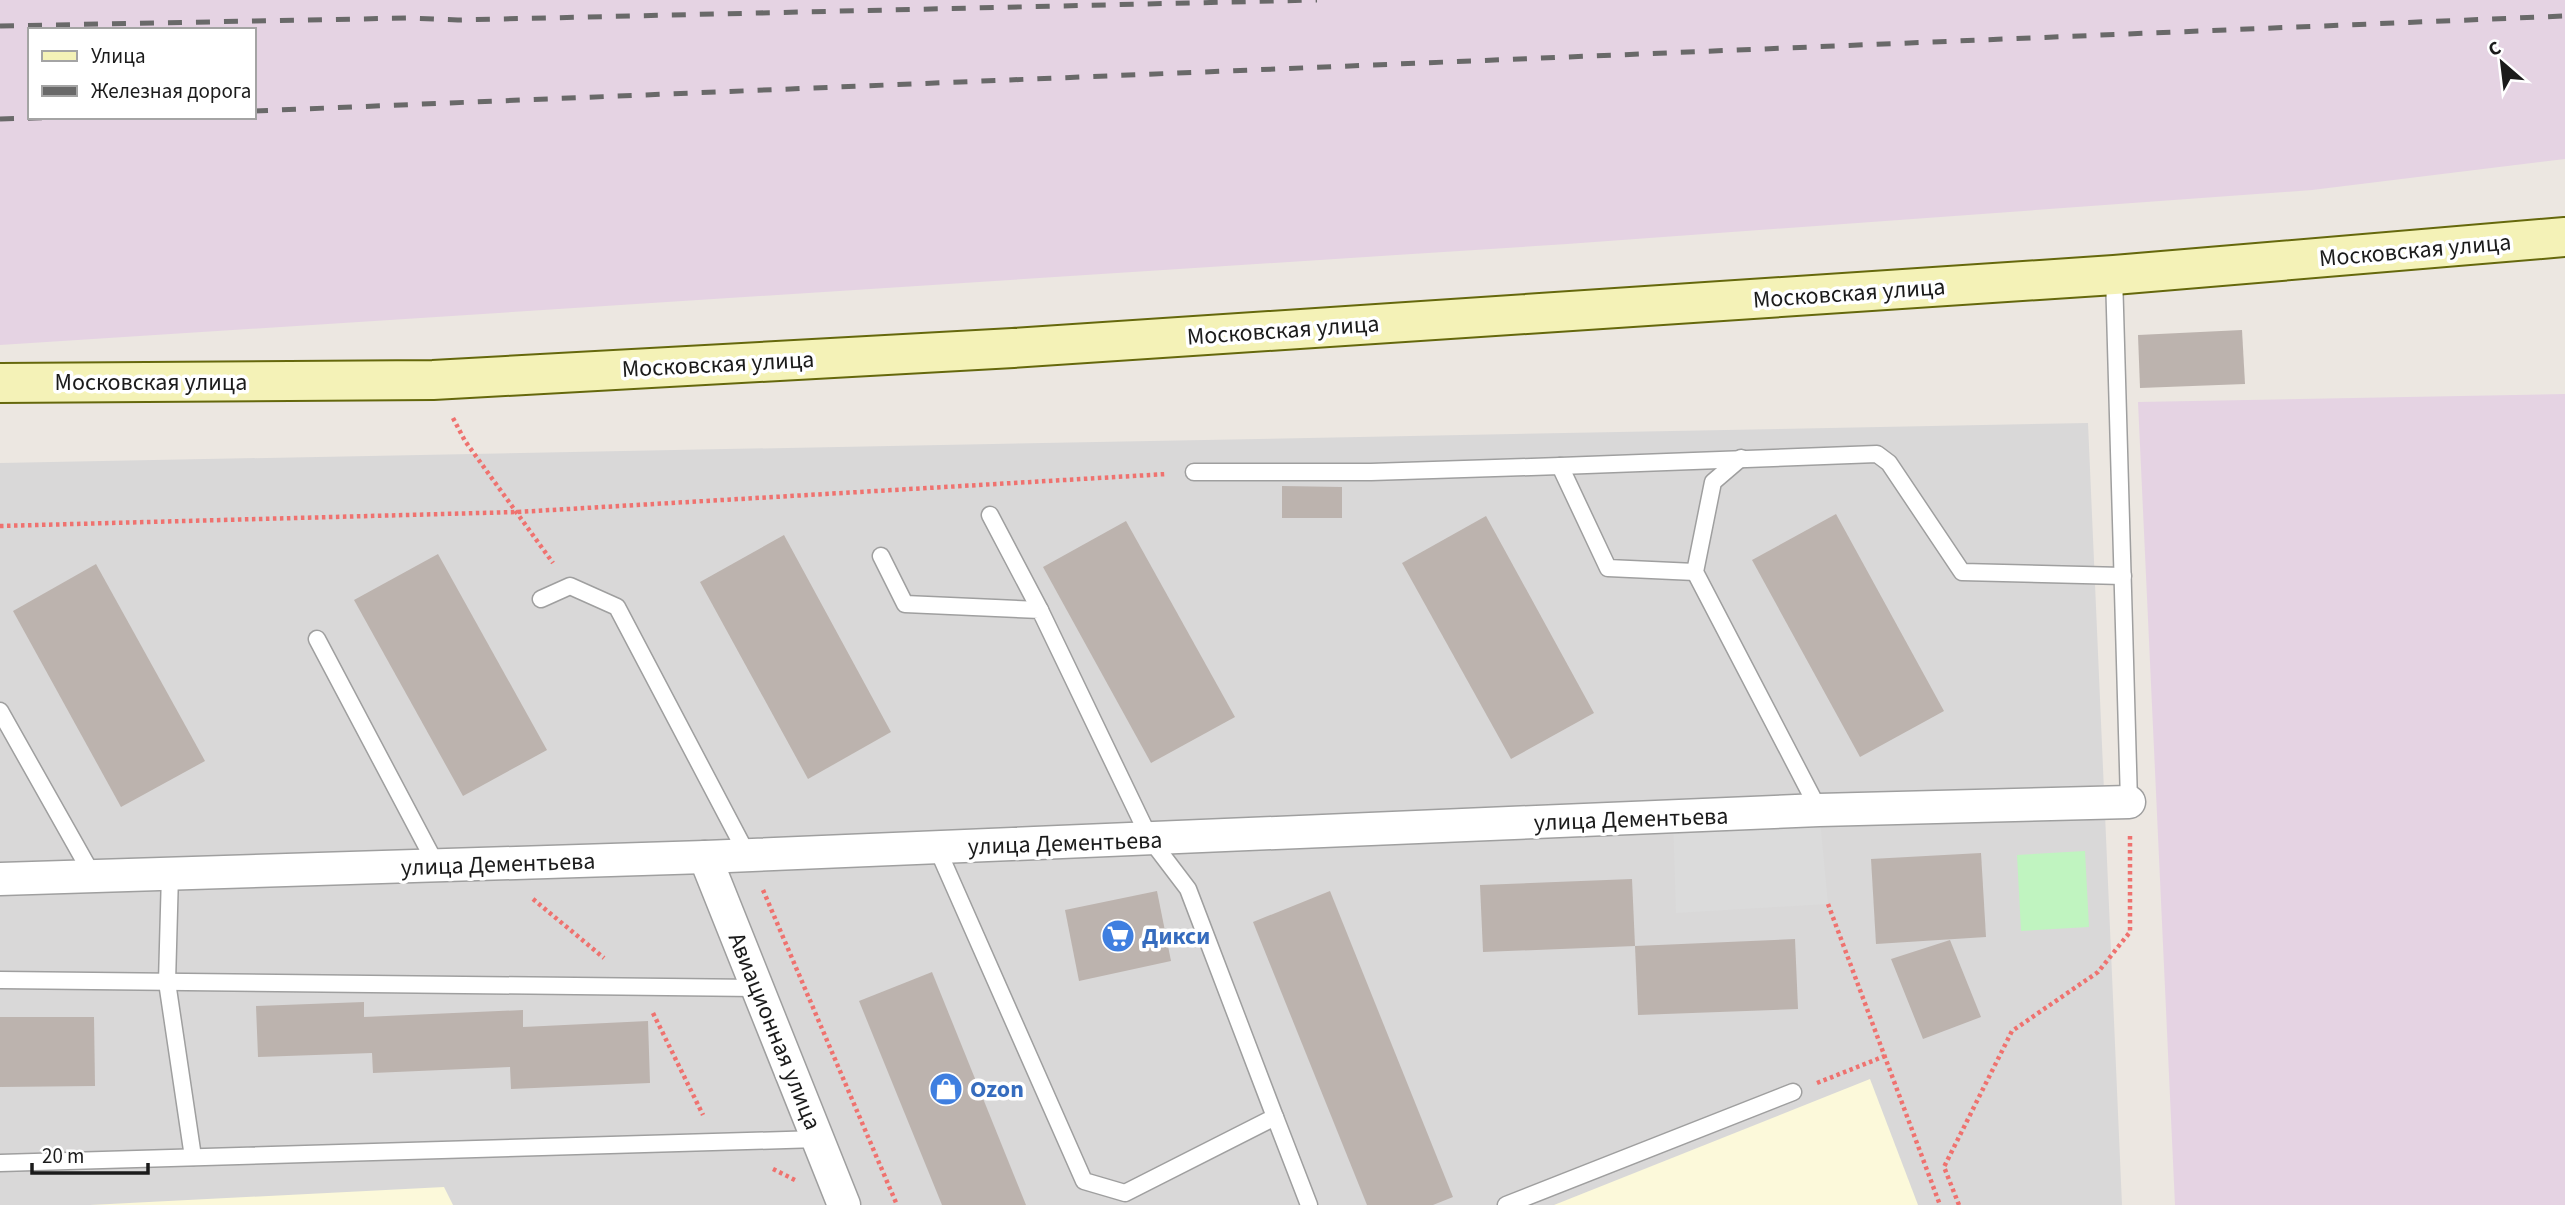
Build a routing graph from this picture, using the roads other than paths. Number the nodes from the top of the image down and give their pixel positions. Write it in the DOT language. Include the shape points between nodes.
graph roads {
  1 [pos="2565,237"];
  2 [pos="2114,275"];
  3 [pos="0,383"];
  4 [pos="1741,458"];
  5 [pos="1559,466"];
  6 [pos="1194,472"];
  7 [pos="990,515"];
  8 [pos="881,556"];
  9 [pos="1695,572"];
  10 [pos="2123,576"];
  11 [pos="541,599"];
  12 [pos="1040,610"];
  13 [pos="317,639"];
  14 [pos="0,711"];
  15 [pos="2129,802"];
  16 [pos="1819,810"];
  17 [pos="1150,839"];
  18 [pos="937,848"];
  19 [pos="748,856"];
  20 [pos="705,857"];
  21 [pos="437,866"];
  22 [pos="170,874"];
  23 [pos="93,876"];
  24 [pos="0,879"];
  25 [pos="0,980"];
  26 [pos="167,982"];
  27 [pos="757,988"];
  28 [pos="1793,1092"];
  29 [pos="1275,1117"];
  30 [pos="818,1139"];
  31 [pos="193,1157"];
  32 [pos="0,1163"];
  33 [pos="844,1205"];
  34 [pos="1309,1205"];
  35 [pos="1506,1205"];
  1 -- 2 [label="street, Московская улица"];
  2 -- 3 [label="street, Московская улица" via="1013,348 433,380"];
  2 -- 10 [label="lane"];
  4 -- 5 [label="lane"];
  4 -- 9 [label="lane" via="1713,482"];
  4 -- 10 [label="lane" via="1877,454 1889,463 1962,572"];
  5 -- 6 [label="lane"];
  5 -- 9 [label="lane" via="1608,568"];
  7 -- 12 [label="lane"];
  8 -- 12 [label="lane" via="905,604"];
  9 -- 16 [label="lane"];
  10 -- 15 [label="lane"];
  11 -- 19 [label="lane" via="570,586 617,607"];
  12 -- 17 [label="lane"];
  13 -- 21 [label="lane"];
  14 -- 23 [label="lane"];
  15 -- 16 [label="street, улица Дементьева"];
  16 -- 17 [label="street, улица Дементьева"];
  17 -- 18 [label="street, улица Дементьева"];
  17 -- 29 [label="lane" via="1188,890"];
  18 -- 19 [label="street, улица Дементьева"];
  18 -- 29 [label="lane" via="1084,1181 1125,1193"];
  19 -- 20 [label="street, улица Дементьева"];
  20 -- 21 [label="street, улица Дементьева"];
  20 -- 27 [label="street, Авиационная улица"];
  21 -- 22 [label="street, улица Дементьева"];
  22 -- 23 [label="street, улица Дементьева"];
  22 -- 26 [label="lane"];
  23 -- 24 [label="street, улица Дементьева"];
  25 -- 26 [label="lane"];
  26 -- 27 [label="lane"];
  26 -- 31 [label="lane"];
  27 -- 30 [label="street, Авиационная улица"];
  28 -- 35 [label="lane"];
  29 -- 34 [label="lane"];
  30 -- 31 [label="lane"];
  30 -- 33 [label="street, Авиационная улица"];
  31 -- 32 [label="lane"];
}
